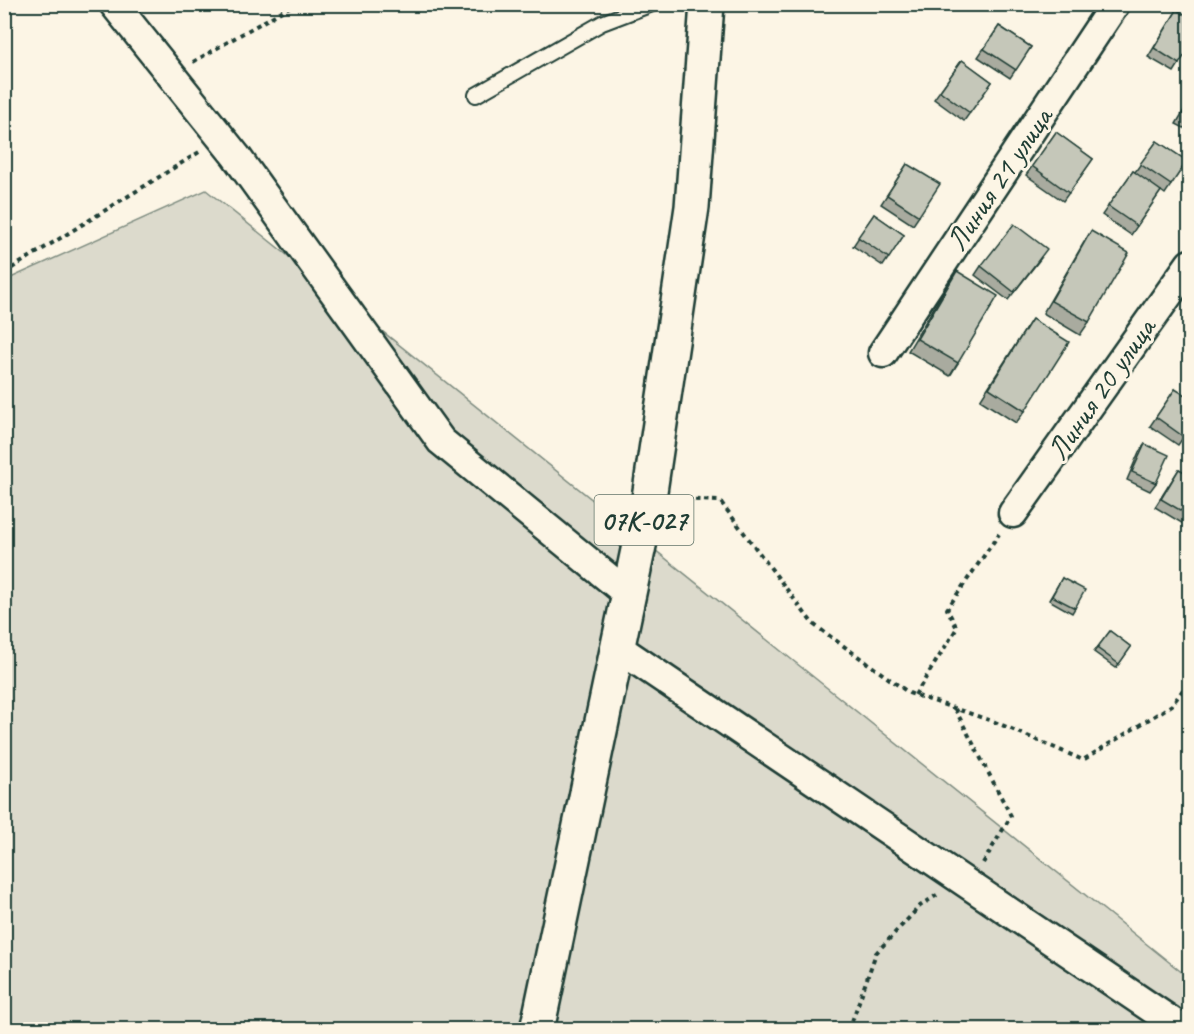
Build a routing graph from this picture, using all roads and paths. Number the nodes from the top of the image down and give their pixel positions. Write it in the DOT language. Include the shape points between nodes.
graph roads {
  1 [pos="114,4"];
  2 [pos="294,4"];
  3 [pos="652,4"];
  4 [pos="707,4"];
  5 [pos="1115,4"];
  6 [pos="171,75"];
  7 [pos="476,95"];
  8 [pos="222,138"];
  9 [pos="1190,264"];
  10 [pos="4,273"];
  11 [pos="883,353"];
  12 [pos="649,498"];
  13 [pos="1013,513"];
  14 [pos="628,594"];
  15 [pos="618,647"];
  16 [pos="1190,680"];
  17 [pos="915,695"];
  18 [pos="537,1029"];
  19 [pos="1184,1029"];
  1 -- 6 [label="street"];
  2 -- 6 [label="path"];
  3 -- 7 [label="lane" via="602,23"];
  4 -- 12 [label="main road, 07К-027" via="692,207"];
  5 -- 11 [label="street, Линия 21 улица"];
  6 -- 8 [label="street"];
  8 -- 10 [label="path"];
  8 -- 14 [label="street" via="441,441"];
  9 -- 13 [label="street, Линия 20 улица"];
  12 -- 14 [label="main road, 07К-027"];
  12 -- 17 [label="path" via="720,501 813,624"];
  13 -- 17 [label="path" via="947,609 957,628"];
  14 -- 15 [label="main road, 07К-027"];
  15 -- 18 [label="main road, 07К-027"];
  15 -- 19 [label="street"];
  16 -- 17 [label="path" via="1172,705 1083,760"];
}
